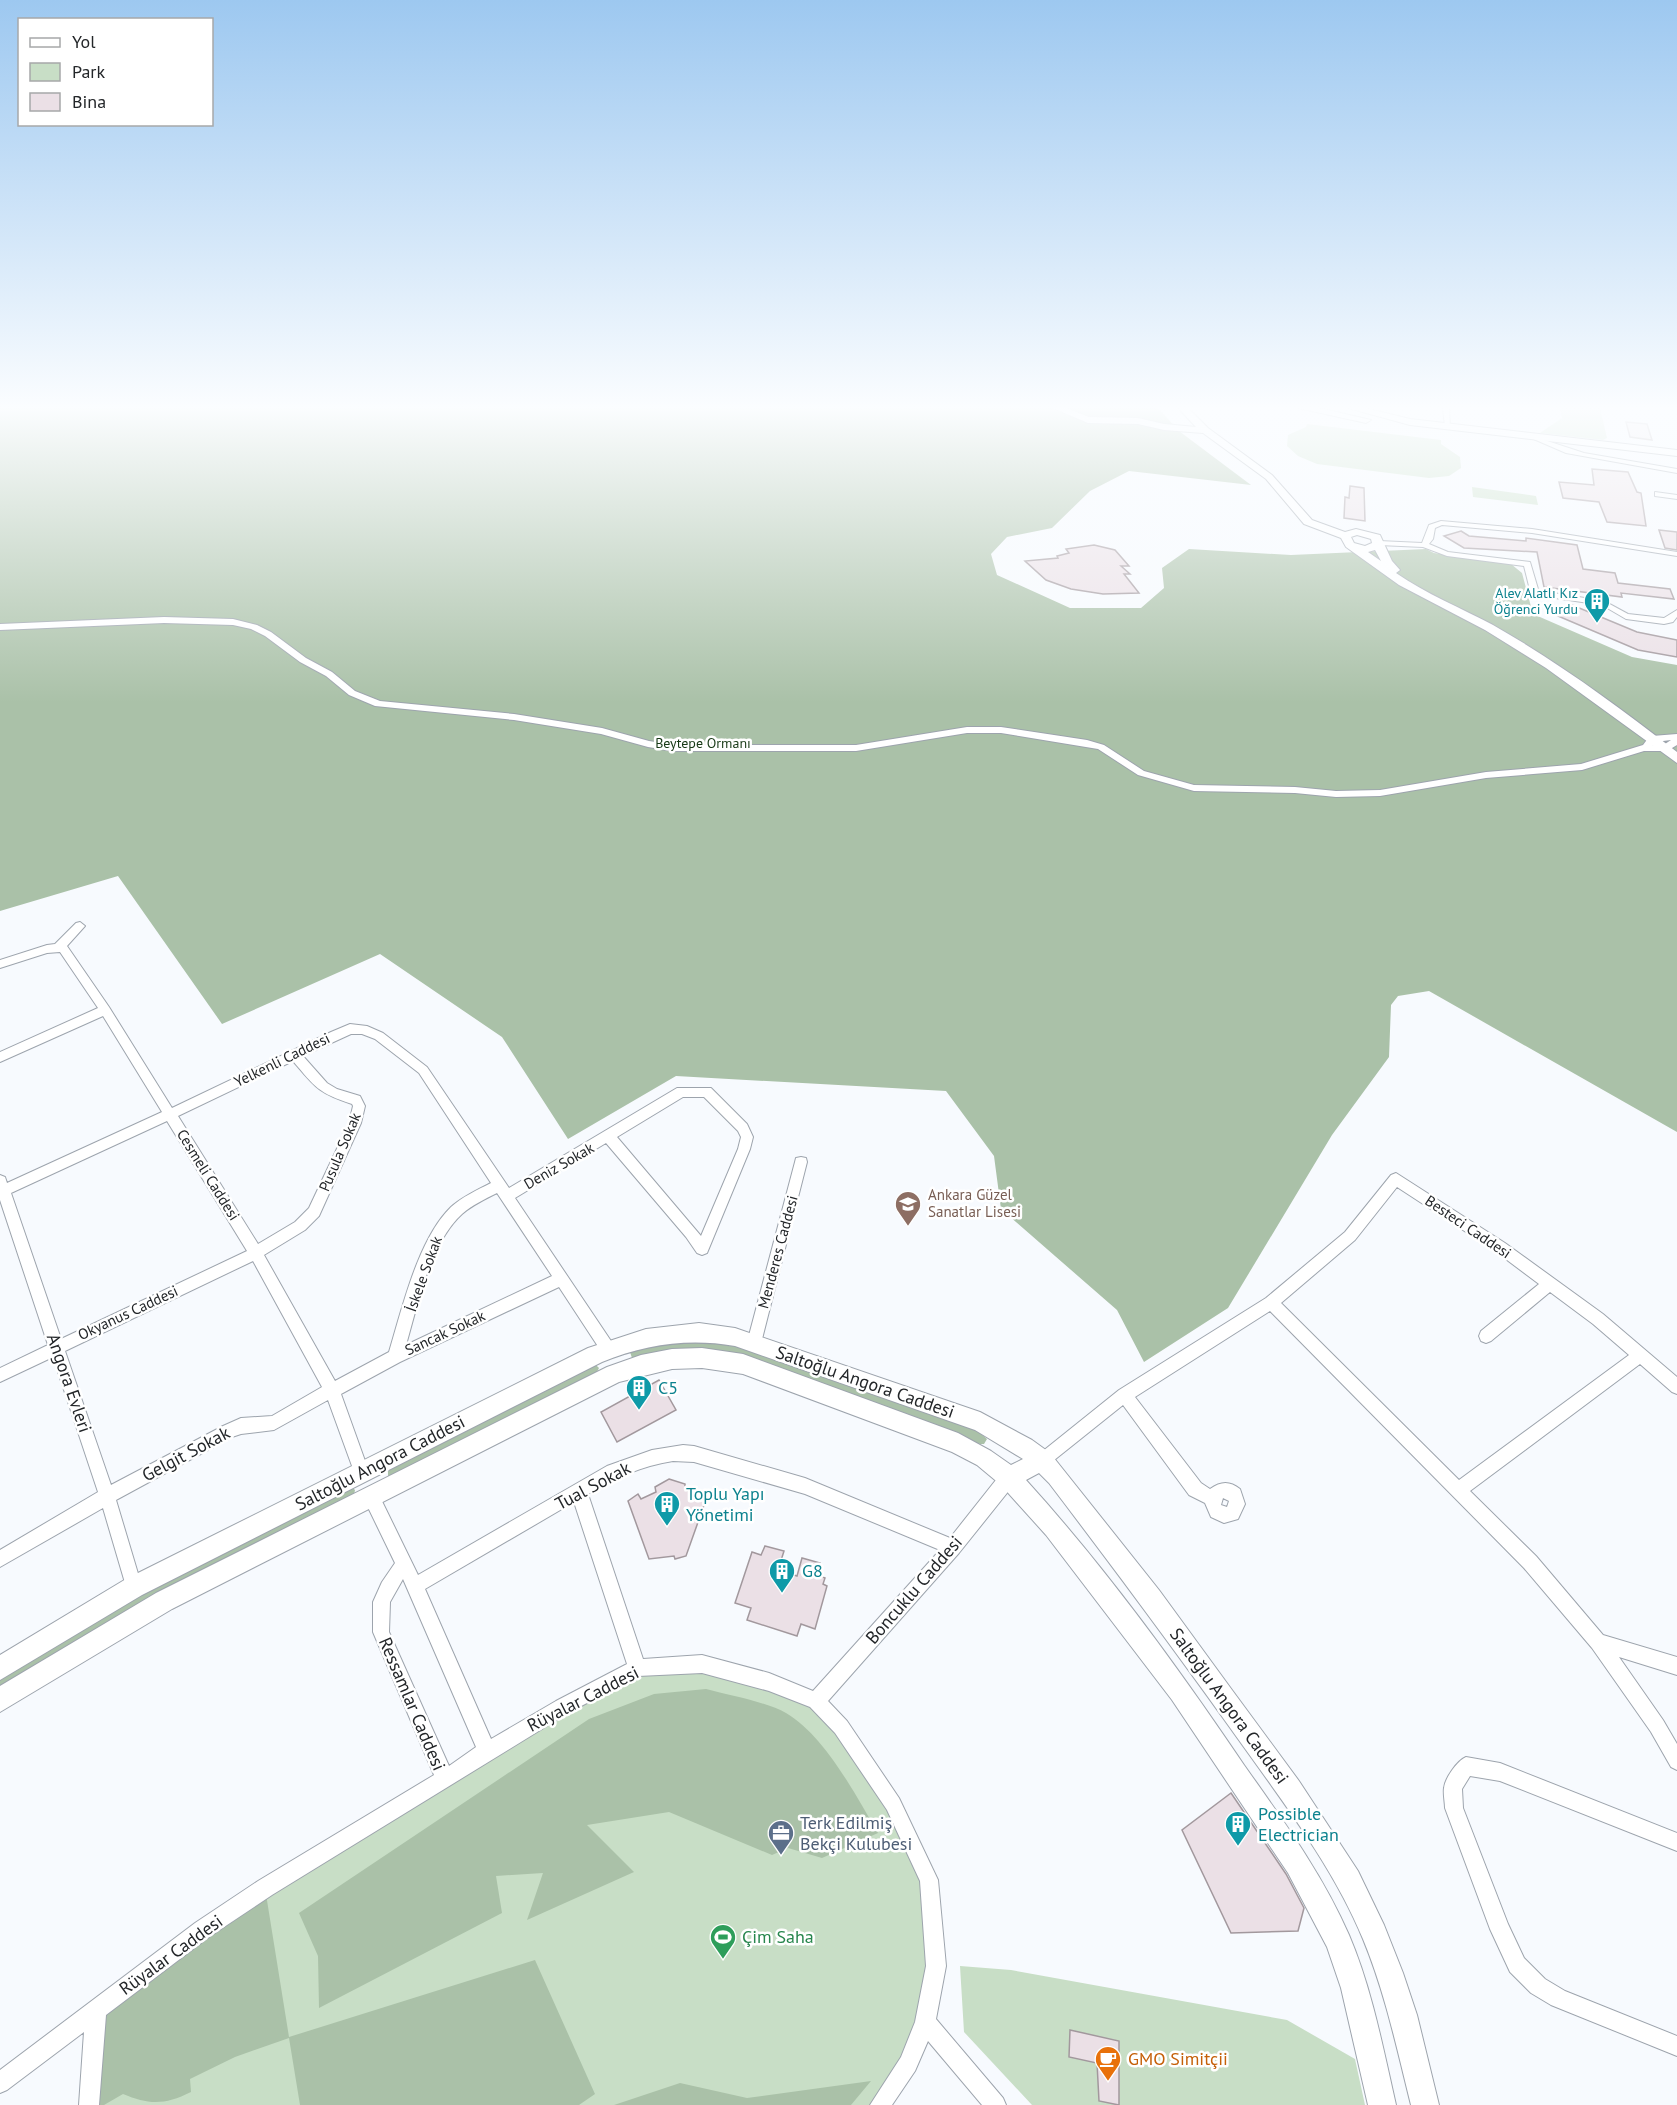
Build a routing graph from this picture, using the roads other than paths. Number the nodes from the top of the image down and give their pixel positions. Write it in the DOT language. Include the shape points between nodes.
graph roads {
  1 [pos="1294,506"];
  2 [pos="1349,541"];
  3 [pos="1379,544"];
  4 [pos="1424,544"];
  5 [pos="1677,554"];
  6 [pos="1677,612"];
  7 [pos="0,627"];
  8 [pos="1672,743"];
  9 [pos="1648,744"];
  10 [pos="1677,759"];
  11 [pos="80,926"];
  12 [pos="58,947"];
  13 [pos="0,964"];
  14 [pos="105,1010"];
  15 [pos="295,1055"];
  16 [pos="0,1057"];
  17 [pos="171,1114"];
  18 [pos="609,1137"];
  19 [pos="801,1162"];
  20 [pos="1,1188"];
  21 [pos="504,1190"];
  22 [pos="256,1252"];
  23 [pos="561,1279"];
  24 [pos="1550,1284"];
  25 [pos="1271,1303"];
  26 [pos="1486,1336"];
  27 [pos="754,1343"];
  28 [pos="57,1347"];
  29 [pos="608,1349"];
  30 [pos="1640,1355"];
  31 [pos="395,1357"];
  32 [pos="614,1374"];
  33 [pos="0,1375"];
  34 [pos="1677,1387"];
  35 [pos="332,1390"];
  36 [pos="1124,1395"];
  37 [pos="1043,1460"];
  38 [pos="361,1472"];
  39 [pos="1009,1477"];
  40 [pos="1458,1491"];
  41 [pos="579,1492"];
  42 [pos="107,1496"];
  43 [pos="371,1497"];
  44 [pos="1213,1499"];
  45 [pos="953,1547"];
  46 [pos="0,1559"];
  47 [pos="404,1564"];
  48 [pos="415,1586"];
  49 [pos="134,1587"];
  50 [pos="1598,1642"];
  51 [pos="1677,1666"];
  52 [pos="0,1668"];
  53 [pos="637,1668"];
  54 [pos="0,1700"];
  55 [pos="816,1701"];
  56 [pos="487,1751"];
  57 [pos="1677,1761"];
  58 [pos="445,1779"];
  59 [pos="1677,1842"];
  60 [pos="96,2010"];
  61 [pos="925,2022"];
  62 [pos="1677,2046"];
  63 [pos="0,2083"];
  64 [pos="89,2105"];
  65 [pos="880,2105"];
  66 [pos="996,2105"];
  67 [pos="1382,2105"];
  68 [pos="1425,2105"];
  1 -- 2 [label="street" via="1308,522"];
  2 -- 3 [label="street" via="1366,549"];
  2 -- 3 [label="street" via="1351,533 1367,533 1376,537"];
  2 -- 9 [label="street" via="1403,583 1550,665"];
  3 -- 4 [label="street"];
  3 -- 8 [label="street" via="1387,563 1395,570 1570,669"];
  4 -- 5 [label="street" via="1432,527 1441,523 1532,531"];
  4 -- 6 [label="street" via="1447,554 1527,564 1538,593 1604,603 1620,614 1658,621 1670,620"];
  7 -- 9 [label="street" via="164,620 233,622 268,634 361,699 378,704 514,717 674,748 856,748 967,730 1001,730 1087,742 1141,773 1204,789 1380,794 1486,775 1582,767"];
  8 -- 9 [label="street"];
  8 -- 10 [label="street"];
  11 -- 12 [label="street"];
  12 -- 13 [label="street"];
  12 -- 14 [label="street, Cesmeli Caddesi" via="63,948"];
  14 -- 16 [label="street"];
  14 -- 17 [label="street, Cesmeli Caddesi"];
  15 -- 17 [label="street, Yelkenli Caddesi"];
  15 -- 21 [label="street, Yelkenli Caddesi" via="350,1029 363,1029 379,1036 423,1070"];
  15 -- 22 [label="street, Pusula Sokak" via="323,1087 356,1100 359,1106 314,1212 300,1226"];
  17 -- 20 [label="street, Yelkenli Caddesi"];
  17 -- 22 [label="street, Cesmeli Caddesi"];
  18 -- 18 [label="street, Deniz Sokak" via="691,1233 702,1249 744,1149 747,1137 743,1128 707,1092 692,1091 681,1092"];
  18 -- 21 [label="street, Deniz Sokak"];
  19 -- 27 [label="street, Menderes Caddesi"];
  20 -- 28 [label="street, Angora Evleri"];
  21 -- 23 [label="street, Yelkenli Caddesi"];
  21 -- 31 [label="street, İskele Sokak" via="455,1211 439,1231"];
  22 -- 28 [label="street, Okyanus Caddesi"];
  22 -- 35 [label="street, Cesmeli Caddesi"];
  23 -- 29 [label="street, Yelkenli Caddesi"];
  23 -- 31 [label="street, Sancak Sokak"];
  24 -- 25 [label="street, Besteci Caddesi" via="1396,1179 1350,1236"];
  24 -- 26 [label="street"];
  24 -- 30 [label="street, Besteci Caddesi" via="1598,1318"];
  25 -- 36 [label="street"];
  25 -- 40 [label="street"];
  27 -- 29 [label="street, Saltoğlu Angora Caddesi" via="712,1332 686,1332"];
  27 -- 37 [label="street, Saltoğlu Angora Caddesi" via="980,1422"];
  28 -- 33 [label="street, Okyanus Caddesi"];
  28 -- 42 [label="street, Angora Evleri"];
  29 -- 32 [label="street"];
  29 -- 38 [label="street, Saltoğlu Angora Caddesi"];
  30 -- 34 [label="street, Besteci Caddesi"];
  30 -- 40 [label="street"];
  31 -- 35 [label="street, Sancak Sokak"];
  32 -- 39 [label="street, Saltoğlu Angora Caddesi" via="672,1359 702,1358 743,1364 958,1444"];
  32 -- 43 [label="street, Saltoğlu Angora Caddesi"];
  35 -- 38 [label="street, Cesmeli Caddesi"];
  35 -- 42 [label="street, Gelgit Sokak" via="274,1423 228,1431"];
  36 -- 37 [label="street"];
  36 -- 44 [label="street" via="1195,1489"];
  37 -- 39 [label="street"];
  37 -- 68 [label="street, Saltoğlu Angora Caddesi" via="1151,1598 1290,1790 1349,1880 1389,1973"];
  38 -- 43 [label="street"];
  38 -- 49 [label="street, Saltoğlu Angora Caddesi"];
  39 -- 45 [label="street, Boncuklu Caddesi"];
  39 -- 67 [label="street, Saltoğlu Angora Caddesi" via="1054,1527 1180,1692 1301,1871 1338,1941 1355,1988"];
  40 -- 50 [label="street" via="1530,1562"];
  41 -- 45 [label="street, Tual Sokak" via="612,1471 642,1460 676,1452 694,1454 805,1486"];
  41 -- 48 [label="street, Tual Sokak"];
  41 -- 53 [label="street"];
  42 -- 46 [label="street, Gelgit Sokak"];
  42 -- 49 [label="street, Angora Evleri"];
  43 -- 47 [label="street"];
  43 -- 54 [label="street, Saltoğlu Angora Caddesi" via="144,1612"];
  45 -- 55 [label="street, Boncuklu Caddesi"];
  47 -- 48 [label="street"];
  47 -- 58 [label="street, Ressamlar Caddesi" via="383,1594 378,1612 381,1632"];
  48 -- 56 [label="street"];
  49 -- 52 [label="street, Saltoğlu Angora Caddesi"];
  50 -- 51 [label="street"];
  50 -- 57 [label="street"];
  53 -- 55 [label="street, Rüyalar Caddesi" via="702,1664 770,1682"];
  53 -- 56 [label="street, Rüyalar Caddesi"];
  55 -- 61 [label="street, Rüyalar Caddesi" via="841,1727 893,1804 929,1880 936,1966"];
  56 -- 58 [label="street, Rüyalar Caddesi"];
  58 -- 60 [label="street, Rüyalar Caddesi" via="265,1888"];
  59 -- 62 [label="street" via="1500,1772 1466,1766 1453,1787 1454,1808 1517,1965 1538,1986 1558,1998"];
  60 -- 63 [label="street, Rüyalar Caddesi"];
  60 -- 64 [label="street"];
  61 -- 65 [label="street, Rüyalar Caddesi" via="908,2064"];
  61 -- 66 [label="street"];
}
